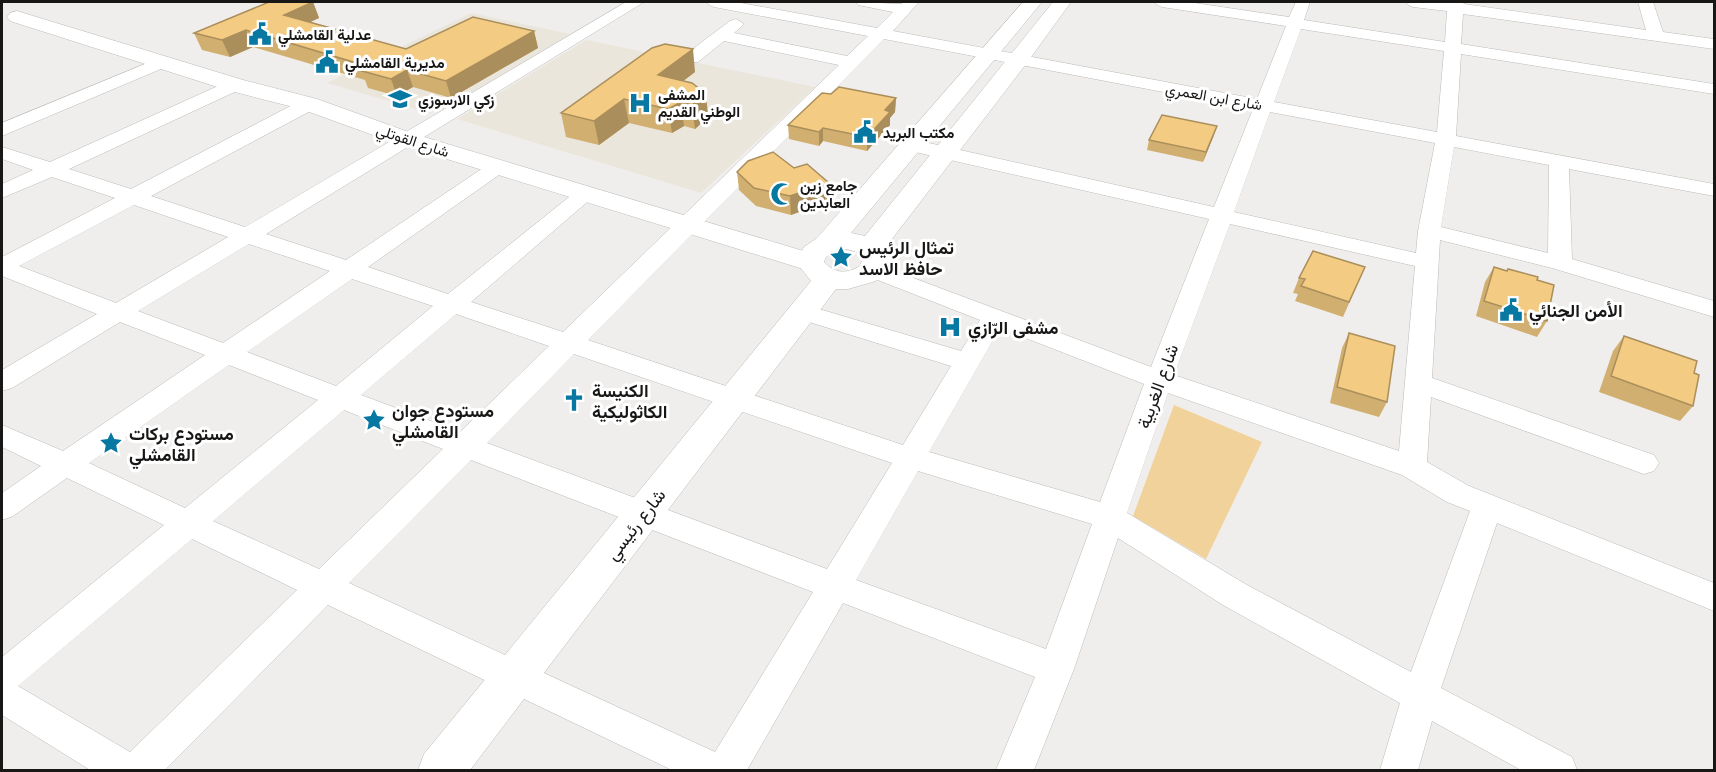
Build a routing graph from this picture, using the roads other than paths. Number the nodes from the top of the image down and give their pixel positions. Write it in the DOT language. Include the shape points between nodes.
graph roads {
  1 [pos="636,2"];
  2 [pos="714,2"];
  3 [pos="863,2"];
  4 [pos="1033,2"];
  5 [pos="1062,2"];
  6 [pos="1162,2"];
  7 [pos="1413,2"];
  8 [pos="1646,2"];
  9 [pos="760,5"];
  10 [pos="908,5"];
  11 [pos="1456,5"];
  12 [pos="20,10"];
  13 [pos="1299,12"];
  14 [pos="1612,29"];
  15 [pos="880,33"];
  16 [pos="722,36"];
  17 [pos="1656,36"];
  18 [pos="1714,44"];
  19 [pos="1453,48"];
  20 [pos="989,53"];
  21 [pos="693,58"];
  22 [pos="1019,60"];
  23 [pos="162,62"];
  24 [pos="851,62"];
  25 [pos="1626,75"];
  26 [pos="235,85"];
  27 [pos="1714,91"];
  28 [pos="309,104"];
  29 [pos="1264,105"];
  30 [pos="428,125"];
  31 [pos="2,130"];
  32 [pos="1446,138"];
  33 [pos="406,139"];
  34 [pos="911,145"];
  35 [pos="2,153"];
  36 [pos="944,153"];
  37 [pos="1559,160"];
  38 [pos="499,166"];
  39 [pos="50,169"];
  40 [pos="639,187"];
  41 [pos="1714,190"];
  42 [pos="2,192"];
  43 [pos="586,193"];
  44 [pos="132,197"];
  45 [pos="702,211"];
  46 [pos="1222,215"];
  47 [pos="1430,231"];
  48 [pos="246,235"];
  49 [pos="818,255"];
  50 [pos="871,259"];
  51 [pos="1427,262"];
  52 [pos="1560,263"];
  53 [pos="2,267"];
  54 [pos="348,270"];
  55 [pos="452,304"];
  56 [pos="1714,309"];
  57 [pos="117,312"];
  58 [pos="802,312"];
  59 [pos="994,317"];
  60 [pos="568,344"];
  61 [pos="225,354"];
  62 [pos="968,362"];
  63 [pos="1159,380"];
  64 [pos="2,382"];
  65 [pos="1418,383"];
  66 [pos="339,398"];
  67 [pos="733,399"];
  68 [pos="2,435"];
  69 [pos="465,446"];
  70 [pos="910,458"];
  71 [pos="1644,463"];
  72 [pos="64,464"];
  73 [pos="1412,467"];
  74 [pos="1487,506"];
  75 [pos="2,508"];
  76 [pos="643,514"];
  77 [pos="1109,517"];
  78 [pos="189,523"];
  79 [pos="324,586"];
  80 [pos="834,586"];
  81 [pos="1714,597"];
  82 [pos="1056,669"];
  83 [pos="515,677"];
  84 [pos="2,678"];
  85 [pos="1421,694"];
  86 [pos="2,696"];
  87 [pos="124,771"];
  88 [pos="139,771"];
  89 [pos="441,771"];
  90 [pos="712,771"];
  91 [pos="726,771"];
  92 [pos="1015,771"];
  93 [pos="1399,771"];
  94 [pos="1558,771"];
  1 -- 30 [label="street"];
  2 -- 9 [label="street, شارع ابن العمري"];
  3 -- 10 [label="street"];
  4 -- 20 [label="main road, شارع رئيسي"];
  5 -- 22 [label="main road"];
  6 -- 13 [label="street"];
  7 -- 11 [label="street"];
  8 -- 17 [label="street"];
  9 -- 15 [label="street, شارع ابن العمري"];
  9 -- 16 [label="street"];
  10 -- 15 [label="street"];
  11 -- 14 [label="street"];
  11 -- 19 [label="street"];
  12 -- 23 [label="main road, شارع القوتلي"];
  12 -- 30 [label="main road, شارع القوتلي"];
  13 -- 19 [label="street"];
  13 -- 29 [label="street, شارع الغربية"];
  14 -- 17 [label="street"];
  14 -- 25 [label="street"];
  15 -- 20 [label="street, شارع ابن العمري"];
  15 -- 24 [label="street"];
  16 -- 21 [label="street"];
  16 -- 24 [label="street"];
  17 -- 18 [label="street"];
  19 -- 25 [label="street"];
  19 -- 32 [label="street"];
  20 -- 22 [label="street, شارع ابن العمري"];
  20 -- 34 [label="main road, شارع رئيسي"];
  22 -- 29 [label="street, شارع ابن العمري"];
  22 -- 36 [label="main road"];
  23 -- 26 [label="main road, شارع القوتلي"];
  23 -- 31 [label="street"];
  24 -- 45 [label="street"];
  25 -- 27 [label="street"];
  26 -- 28 [label="main road, شارع القوتلي"];
  26 -- 39 [label="street"];
  28 -- 33 [label="main road, شارع القوتلي"];
  28 -- 44 [label="street"];
  29 -- 32 [label="street, شارع ابن العمري"];
  29 -- 46 [label="street, شارع الغربية"];
  30 -- 33 [label="street"];
  30 -- 40 [label="main road, شارع القوتلي"];
  32 -- 37 [label="street, شارع ابن العمري"];
  32 -- 47 [label="street"];
  33 -- 38 [label="main road, شارع القوتلي"];
  33 -- 48 [label="street"];
  34 -- 36 [label="street"];
  34 -- 49 [label="main road, شارع رئيسي"];
  35 -- 39 [label="street"];
  36 -- 46 [label="street"];
  36 -- 50 [label="main road"];
  37 -- 41 [label="street, شارع ابن العمري"];
  37 -- 52 [label="street"];
  38 -- 43 [label="main road, شارع القوتلي"];
  38 -- 54 [label="street"];
  39 -- 42 [label="street"];
  39 -- 44 [label="street"];
  43 -- 45 [label="main road, شارع القوتلي"];
  43 -- 55 [label="street"];
  44 -- 48 [label="street"];
  44 -- 53 [label="street"];
  45 -- 49 [label="main road, شارع القوتلي"];
  45 -- 60 [label="street"];
  46 -- 51 [label="street"];
  46 -- 63 [label="street, شارع الغربية"];
  47 -- 51 [label="street"];
  47 -- 52 [label="street"];
  48 -- 54 [label="street"];
  48 -- 57 [label="street"];
  49 -- 50 [label="main road" via="850,241"];
  49 -- 50 [label="main road" via="849,280 867,275"];
  49 -- 58 [label="main road, شارع رئيسي"];
  50 -- 59 [label="street"];
  51 -- 65 [label="street"];
  52 -- 56 [label="street"];
  53 -- 57 [label="street"];
  54 -- 55 [label="street"];
  54 -- 61 [label="street"];
  55 -- 60 [label="street"];
  55 -- 66 [label="street"];
  57 -- 61 [label="street"];
  57 -- 64 [label="street"];
  58 -- 62 [label="street"];
  58 -- 67 [label="main road, شارع رئيسي"];
  59 -- 62 [label="street"];
  59 -- 63 [label="street"];
  60 -- 67 [label="street"];
  60 -- 69 [label="street"];
  61 -- 66 [label="street"];
  61 -- 72 [label="street"];
  62 -- 70 [label="street"];
  63 -- 73 [label="street"];
  63 -- 77 [label="street, شارع الغربية"];
  65 -- 71 [label="street"];
  65 -- 73 [label="street"];
  66 -- 69 [label="street"];
  66 -- 78 [label="street"];
  67 -- 70 [label="street"];
  67 -- 76 [label="main road, شارع رئيسي"];
  68 -- 72 [label="street"];
  69 -- 76 [label="street"];
  69 -- 79 [label="street"];
  70 -- 77 [label="street"];
  70 -- 80 [label="street"];
  72 -- 75 [label="street"];
  72 -- 78 [label="street"];
  73 -- 74 [label="street"];
  74 -- 81 [label="street"];
  74 -- 85 [label="street"];
  76 -- 80 [label="street"];
  76 -- 83 [label="main road, شارع رئيسي"];
  77 -- 82 [label="street, شارع الغربية"];
  77 -- 85 [label="street" via="1235,595"];
  78 -- 79 [label="street"];
  78 -- 84 [label="street"];
  79 -- 83 [label="street"];
  79 -- 88 [label="street"];
  80 -- 82 [label="street"];
  80 -- 91 [label="street"];
  82 -- 92 [label="street, شارع الغربية"];
  83 -- 89 [label="main road, شارع رئيسي"];
  83 -- 90 [label="street"];
  85 -- 93 [label="street"];
  85 -- 94 [label="street"];
  86 -- 87 [label="street"];
}
